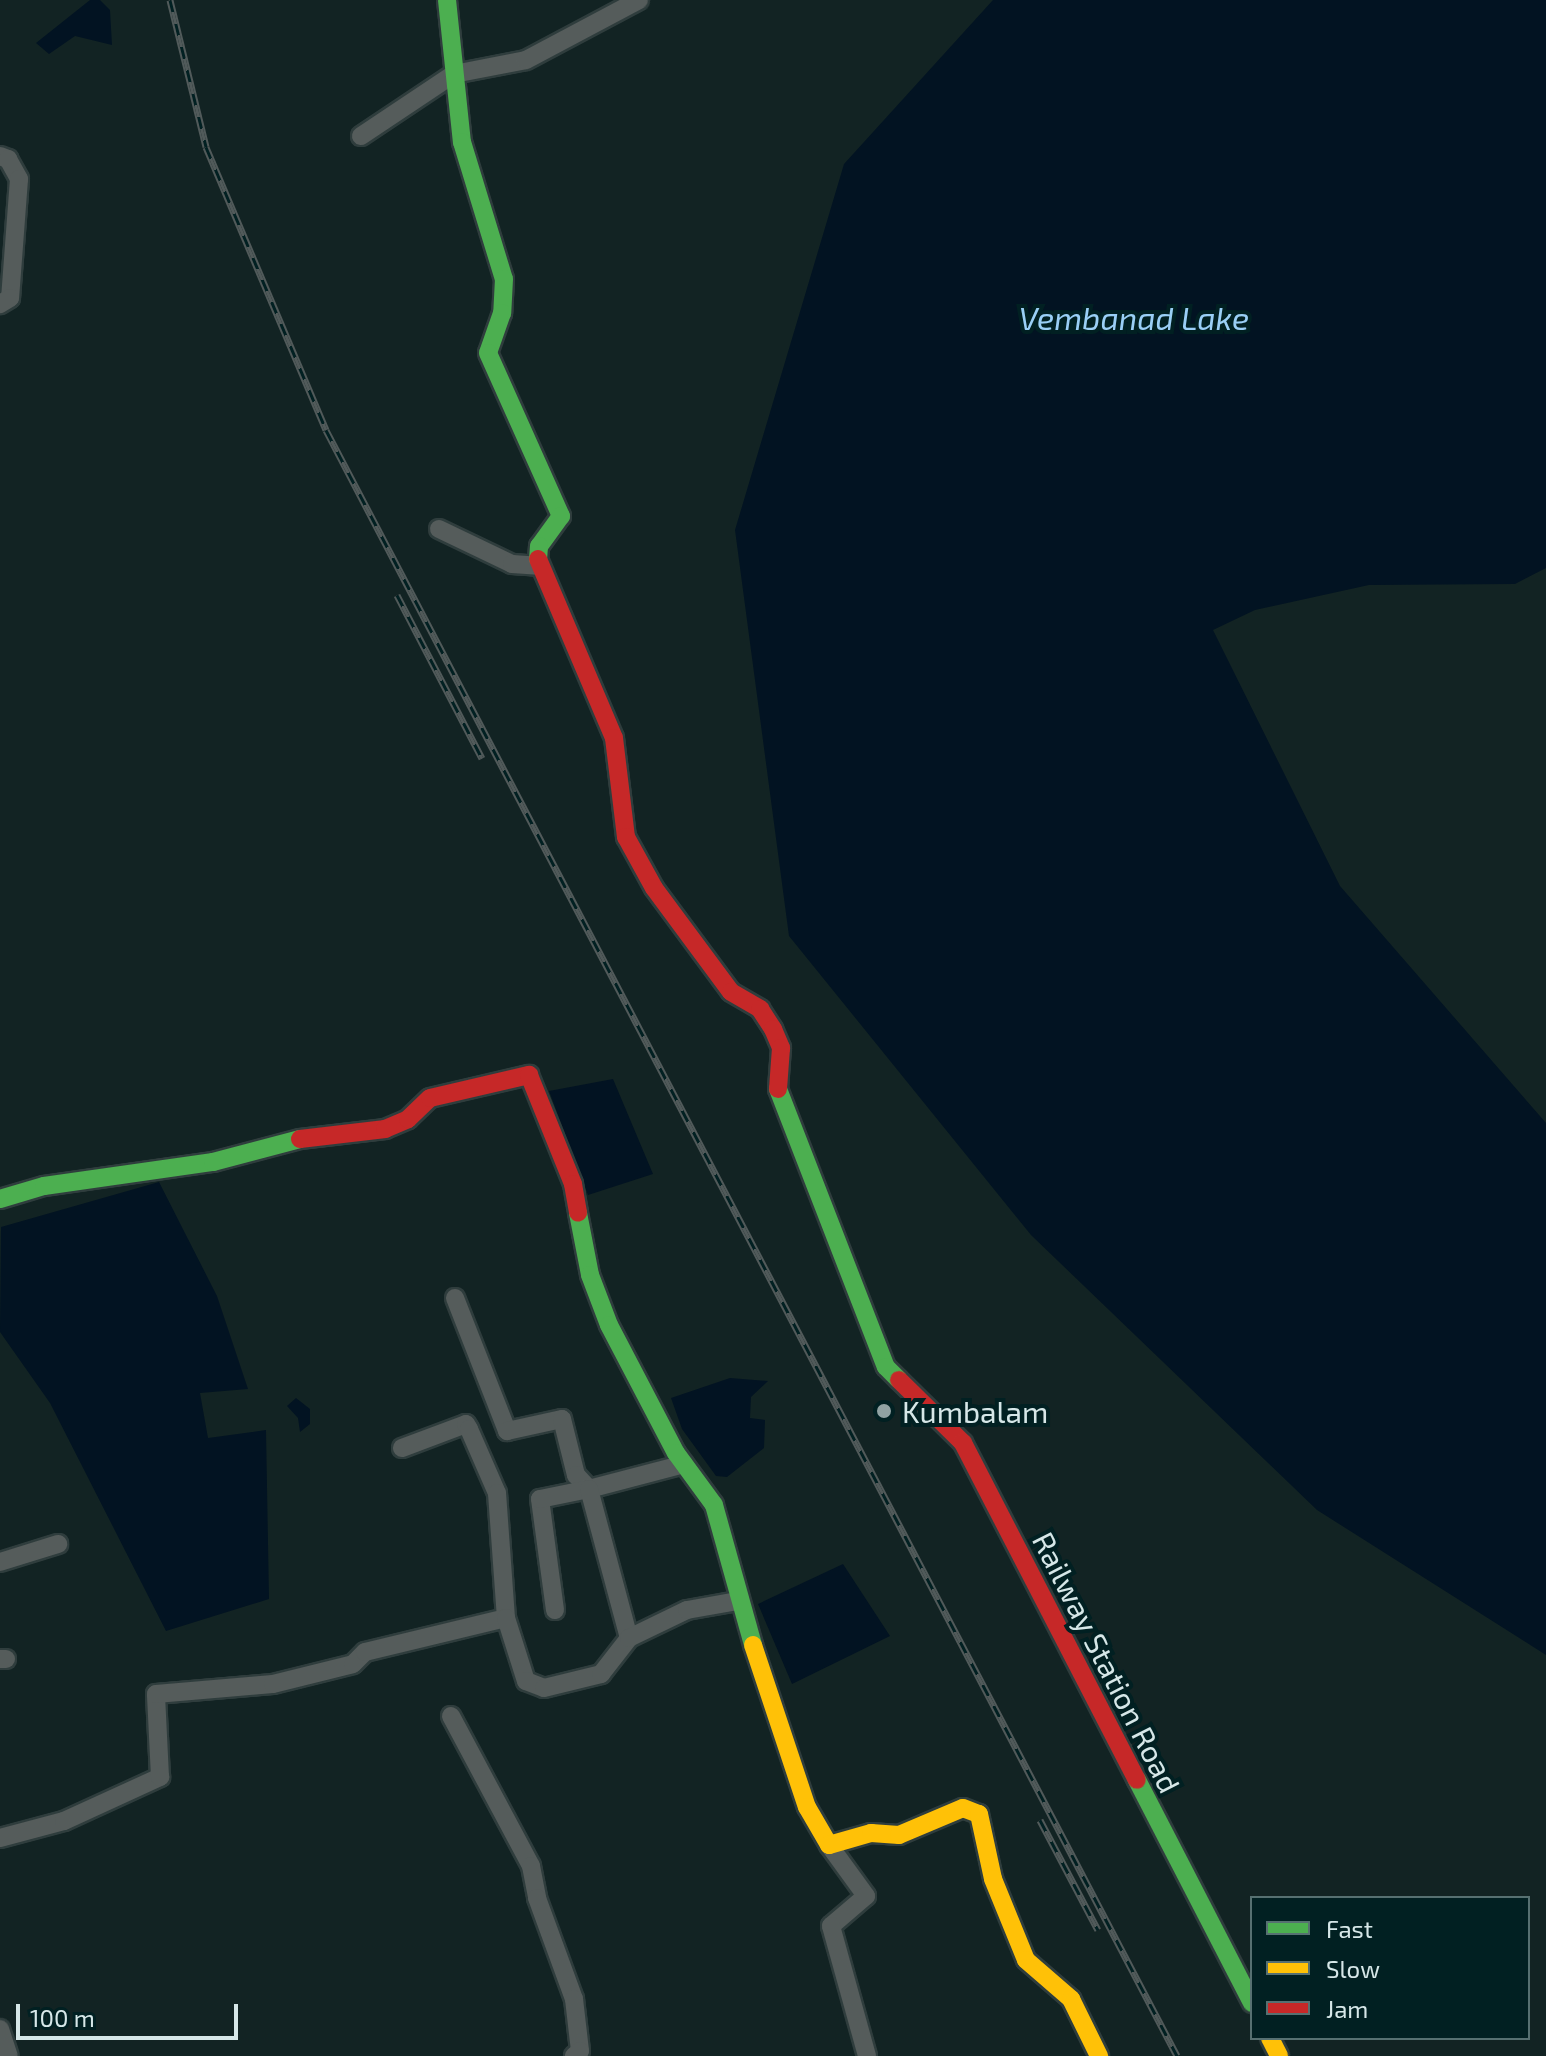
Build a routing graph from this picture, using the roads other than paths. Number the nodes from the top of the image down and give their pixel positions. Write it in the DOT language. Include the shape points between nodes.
graph roads {
  1 [pos="447,0"];
  2 [pos="639,0"];
  3 [pos="454,74"];
  4 [pos="361,136"];
  5 [pos="0,156"];
  6 [pos="0,304"];
  7 [pos="439,529"];
  8 [pos="538,566"];
  9 [pos="0,1199"];
  10 [pos="455,1298"];
  11 [pos="402,1448"];
  12 [pos="684,1464"];
  13 [pos="589,1489"];
  14 [pos="58,1544"];
  15 [pos="0,1562"];
  16 [pos="738,1601"];
  17 [pos="555,1610"];
  18 [pos="506,1618"];
  19 [pos="629,1638"];
  20 [pos="451,1716"];
  21 [pos="0,1838"];
  22 [pos="829,1845"];
  23 [pos="1250,1999"];
  24 [pos="0,2029"];
  25 [pos="9,2056"];
  26 [pos="574,2056"];
  27 [pos="867,2056"];
  28 [pos="1099,2056"];
  1 -- 3 [label="street"];
  2 -- 3 [label="street" via="526,60"];
  3 -- 4 [label="street"];
  3 -- 8 [label="street" via="462,142 504,279 502,313 488,353 561,516 539,546"];
  5 -- 6 [label="street" via="8,159 19,179 10,298"];
  7 -- 8 [label="street" via="512,564"];
  8 -- 23 [label="street, Railway Station Road" via="614,738 626,837 654,888 731,992 760,1009 781,1048 777,1085 886,1367 963,1443"];
  9 -- 12 [label="street" via="131,1172 213,1162 325,1132 385,1129 408,1119 430,1098 529,1075 573,1184 590,1275 609,1325"];
  10 -- 13 [label="street" via="498,1421 507,1431 562,1419 576,1475"];
  11 -- 18 [label="street" via="466,1424 497,1493"];
  12 -- 13 [label="street"];
  12 -- 16 [label="street" via="714,1505"];
  13 -- 17 [label="street" via="540,1499"];
  13 -- 19 [label="street"];
  14 -- 15 [label="street"];
  16 -- 19 [label="street" via="687,1610"];
  16 -- 22 [label="street" via="807,1807"];
  18 -- 19 [label="street" via="526,1681 544,1688 601,1674"];
  18 -- 21 [label="street" via="365,1652 353,1664 315,1675 156,1694 160,1777 64,1821"];
  20 -- 26 [label="street" via="531,1866 537,1898 574,1999 580,2051"];
  22 -- 27 [label="street" via="866,1896 831,1926"];
  22 -- 28 [label="street" via="871,1833 899,1835 972,1808 979,1814 993,1879 1026,1960 1071,1999"];
  24 -- 25 [label="street"];
}
